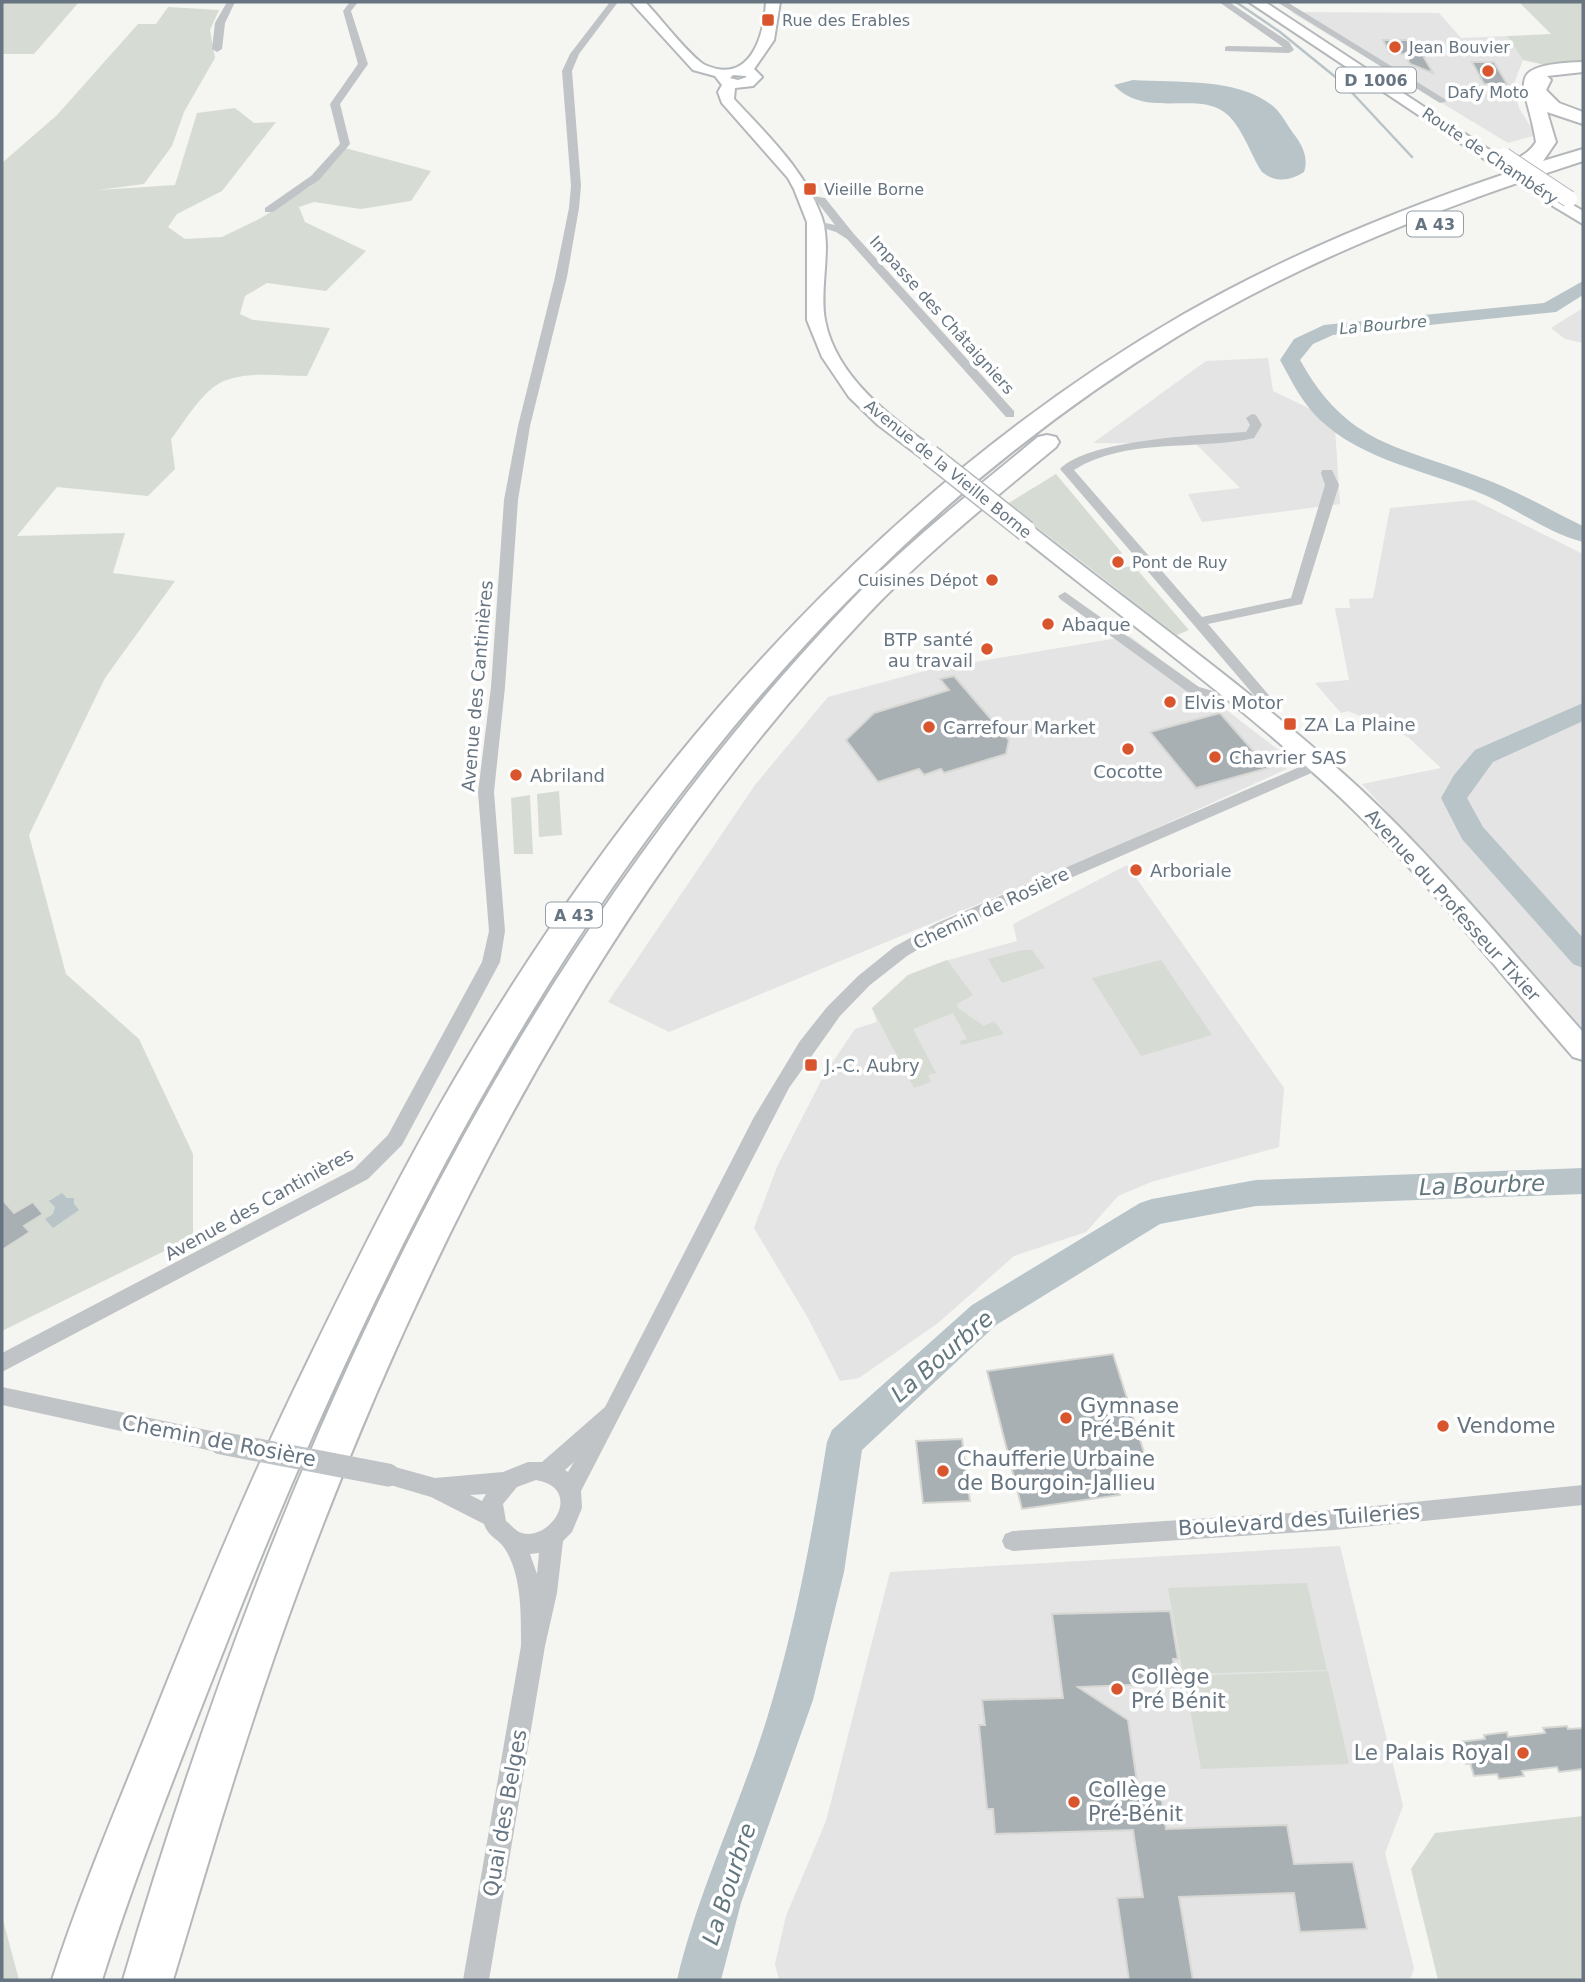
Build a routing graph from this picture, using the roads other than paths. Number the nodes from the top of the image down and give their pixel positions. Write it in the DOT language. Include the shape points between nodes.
graph roads {
  1 [pos="232,2"];
  2 [pos="354,2"];
  3 [pos="614,2"];
  4 [pos="638,2"];
  5 [pos="773,2"];
  6 [pos="1223,2"];
  7 [pos="1256,2"];
  8 [pos="1269,2"];
  9 [pos="1281,2"];
  10 [pos="1228,48"];
  11 [pos="217,49"];
  12 [pos="1583,69"];
  13 [pos="727,79"];
  14 [pos="1443,101"];
  15 [pos="1583,118"];
  16 [pos="1583,155"];
  17 [pos="1500,158"];
  18 [pos="1583,171"];
  19 [pos="1476,190"];
  20 [pos="806,198"];
  21 [pos="1571,203"];
  22 [pos="269,210"];
  23 [pos="1583,219"];
  24 [pos="815,222"];
  25 [pos="851,237"];
  26 [pos="814,243"];
  27 [pos="1010,414"];
  28 [pos="1252,418"];
  29 [pos="1327,473"];
  30 [pos="1065,596"];
  31 [pos="1200,622"];
  32 [pos="1233,695"];
  33 [pos="1260,716"];
  34 [pos="1318,764"];
  35 [pos="1583,1050"];
  36 [pos="2,1363"];
  37 [pos="2,1396"];
  38 [pos="612,1414"];
  39 [pos="547,1472"];
  40 [pos="506,1482"];
  41 [pos="436,1488"];
  42 [pos="569,1491"];
  43 [pos="1583,1494"];
  44 [pos="492,1517"];
  45 [pos="552,1538"];
  46 [pos="1013,1541"];
  47 [pos="513,1542"];
  48 [pos="533,1646"];
  49 [pos="77,1980"];
  50 [pos="148,1980"];
  51 [pos="476,1980"];
  1 -- 11 [label="street" via="220,23"];
  2 -- 22 [label="street" via="347,11 363,64 335,104 345,144 315,178"];
  3 -- 36 [label="street, Avenue des Cantinières" via="567,71 574,208 511,500 486,792 496,931 491,962 395,1140 361,1174"];
  4 -- 13 [label="main road" via="698,67"];
  5 -- 13 [label="main road" via="765,45 744,71"];
  6 -- 10 [label="street" via="1289,50"];
  7 -- 17 [label="main road, Route de Chambéry / D 1006"];
  8 -- 17 [label="main road, Route de Chambéry / D 1006"];
  9 -- 14 [label="street"];
  12 -- 15 [label="highway" via="1548,76 1538,90 1552,107"];
  12 -- 19 [label="highway" via="1547,71 1535,77 1530,93 1545,130 1545,147"];
  13 -- 20 [label="main road, Avenue de la Vieille Borne" via="727,100 794,176"];
  16 -- 19 [label="highway, A 43"];
  17 -- 21 [label="main road, Route de Chambéry / D 1006"];
  18 -- 50 [label="highway, A 43" via="1417,231 1256,306 1153,367 1063,430 958,516 857,610 766,712 686,814 583,966 502,1103 402,1296 296,1541 195,1825"];
  19 -- 49 [label="highway, A 43" via="1358,236 1223,301 1038,421 934,504 834,596 735,701 646,811 548,954 457,1102 361,1285 244,1544 100,1909"];
  20 -- 24 [label="main road, Avenue de la Vieille Borne"];
  20 -- 25 [label="street" via="821,200"];
  21 -- 23 [label="main road, Route de Chambéry / D 1006"];
  24 -- 25 [label="street, Impasse des Châtaigniers"];
  24 -- 26 [label="main road, Avenue de la Vieille Borne"];
  25 -- 26 [label="street, Impasse des Châtaigniers" via="824,236"];
  25 -- 27 [label="street, Impasse des Châtaigniers"];
  26 -- 32 [label="main road, Avenue de la Vieille Borne, bridge" via="816,320 831,357 856,393 884,421"];
  28 -- 31 [label="street" via="1256,425 1250,435 1105,452 1074,461 1066,469"];
  29 -- 31 [label="street" via="1332,485 1297,601"];
  30 -- 32 [label="street" via="1194,690 1219,698"];
  31 -- 33 [label="street" via="1267,701"];
  32 -- 33 [label="main road, Avenue de la Vieille Borne"];
  33 -- 34 [label="main road, Avenue de la Vieille Borne"];
  34 -- 35 [label="main road, Avenue du Professeur Tixier" via="1395,838"];
  34 -- 38 [label="street, Chemin de Rosière" via="950,923 908,944 857,988 817,1029 775,1093"];
  37 -- 41 [label="street, Chemin de Rosière, bridge"];
  38 -- 39 [label="street, Chemin de Rosière"];
  38 -- 42 [label="street, Chemin de Rosière"];
  39 -- 40 [label="street" via="525,1472"];
  39 -- 42 [label="street"];
  40 -- 41 [label="street, Chemin de Rosière"];
  40 -- 44 [label="street" via="492,1504"];
  41 -- 44 [label="street, Chemin de Rosière"];
  42 -- 45 [label="street" via="568,1522"];
  43 -- 46 [label="street, Boulevard des Tuileries" via="1334,1520"];
  44 -- 47 [label="street"];
  45 -- 47 [label="street" via="539,1543"];
  45 -- 48 [label="street, Quai des Belges" via="546,1593"];
  47 -- 48 [label="street, Quai des Belges" via="525,1564"];
  48 -- 51 [label="street, Quai des Belges"];
}
